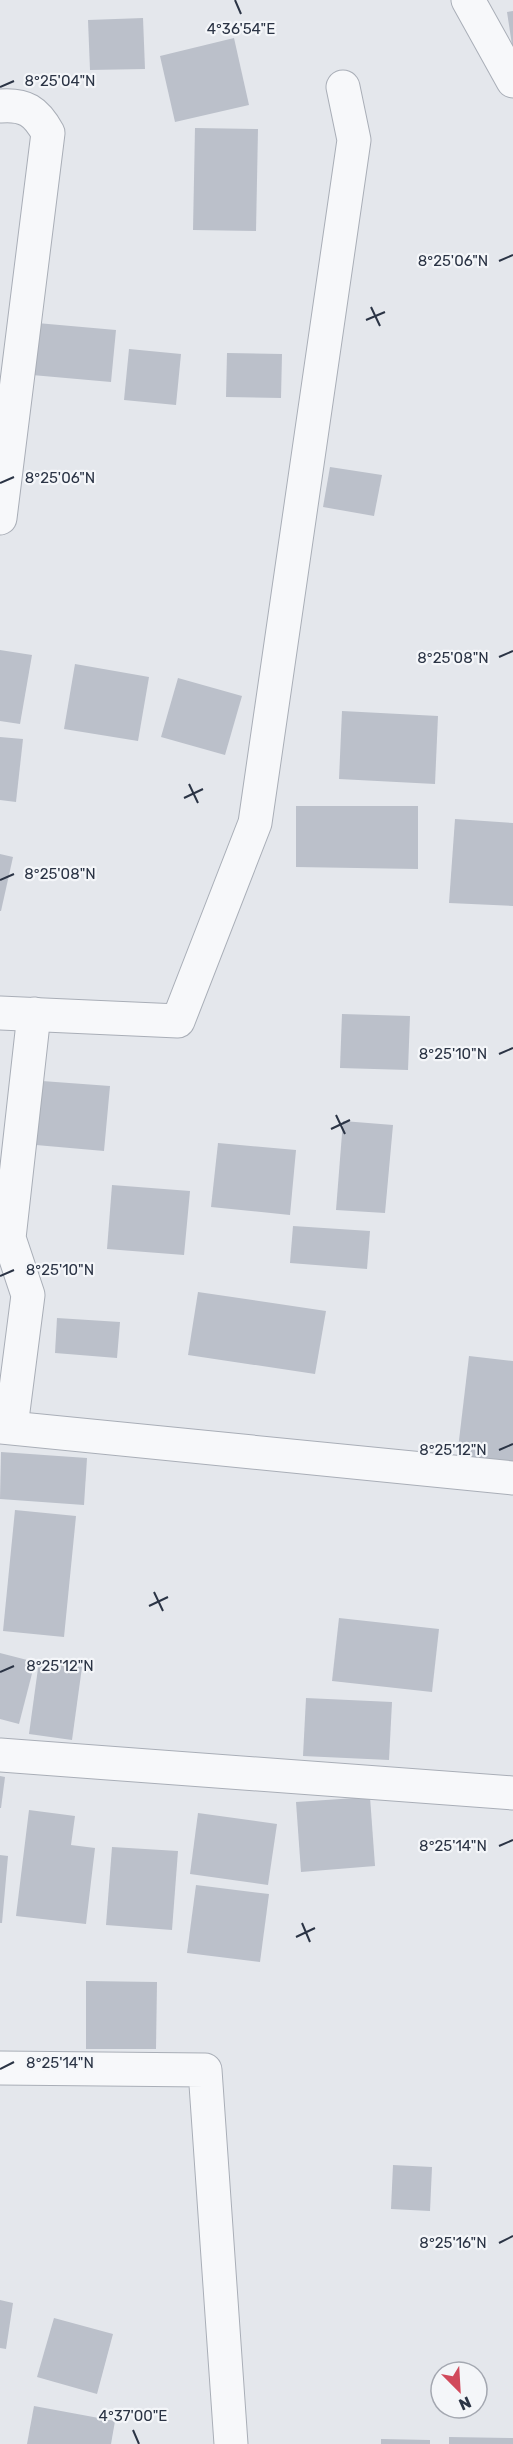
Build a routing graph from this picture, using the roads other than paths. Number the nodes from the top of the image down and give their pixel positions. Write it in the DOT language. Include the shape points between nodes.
graph roads {
  1 [pos="468,0"];
  2 [pos="513,81"];
  3 [pos="343,87"];
  4 [pos="0,106"];
  5 [pos="0,518"];
  6 [pos="0,1013"];
  7 [pos="34,1014"];
  8 [pos="5,1427"];
  9 [pos="513,1478"];
  10 [pos="0,1755"];
  11 [pos="513,1793"];
  12 [pos="0,2068"];
  13 [pos="231,2444"];
  1 -- 2 [label="street"];
  3 -- 7 [label="street" via="354,140 255,823 178,1021"];
  4 -- 5 [label="street" via="16,105 39,116 48,133"];
  6 -- 7 [label="street"];
  7 -- 8 [label="street" via="9,1238 28,1295"];
  8 -- 9 [label="street"];
  10 -- 11 [label="street"];
  12 -- 13 [label="street" via="204,2070"];
}
